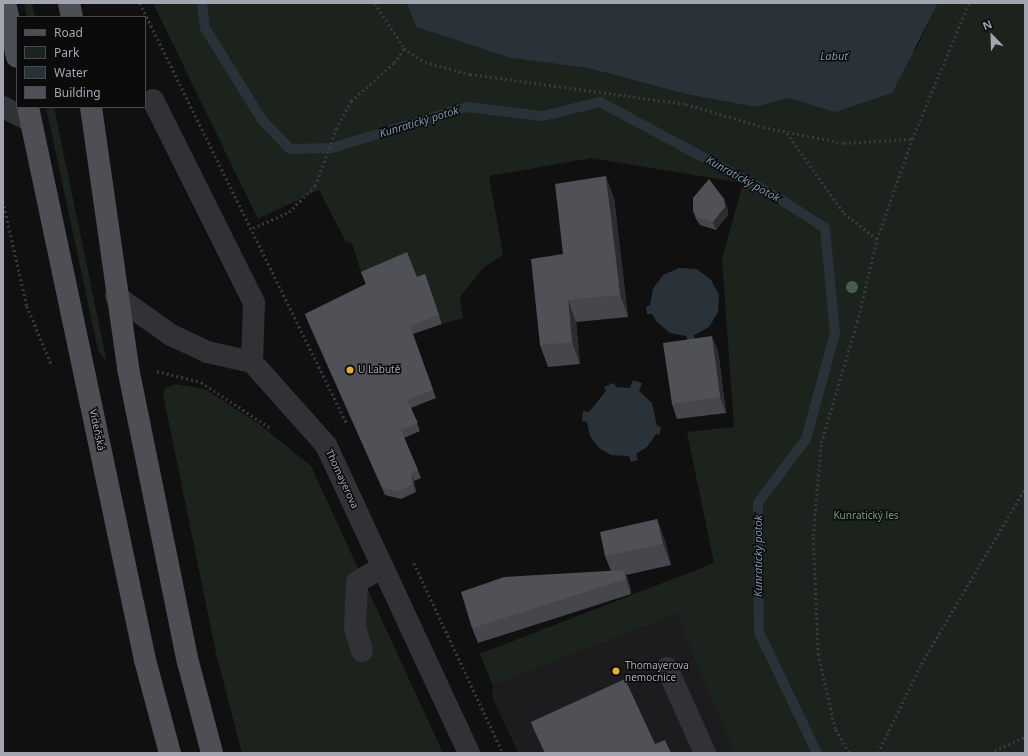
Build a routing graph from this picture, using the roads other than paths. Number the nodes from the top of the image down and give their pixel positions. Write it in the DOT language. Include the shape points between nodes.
graph roads {
  1 [pos="5,3"];
  2 [pos="69,3"];
  3 [pos="72,16"];
  4 [pos="16,52"];
  5 [pos="153,100"];
  6 [pos="3,107"];
  7 [pos="91,108"];
  8 [pos="29,114"];
  9 [pos="116,296"];
  10 [pos="252,362"];
  11 [pos="383,568"];
  12 [pos="362,651"];
  13 [pos="667,668"];
  14 [pos="170,753"];
  15 [pos="212,753"];
  16 [pos="469,753"];
  17 [pos="705,753"];
  1 -- 4 [label="main road"];
  2 -- 3 [label="main road"];
  5 -- 10 [label="street" via="254,303"];
  6 -- 8 [label="street"];
  7 -- 9 [label="main road"];
  8 -- 14 [label="main road, Vídeňská" via="144,660"];
  9 -- 10 [label="street" via="177,338 207,352"];
  9 -- 15 [label="main road" via="188,662"];
  10 -- 11 [label="street, Thomayerova" via="326,445"];
  11 -- 12 [label="street" via="357,582 354,628"];
  11 -- 16 [label="street, Thomayerova"];
  13 -- 17 [label="street"];
}
